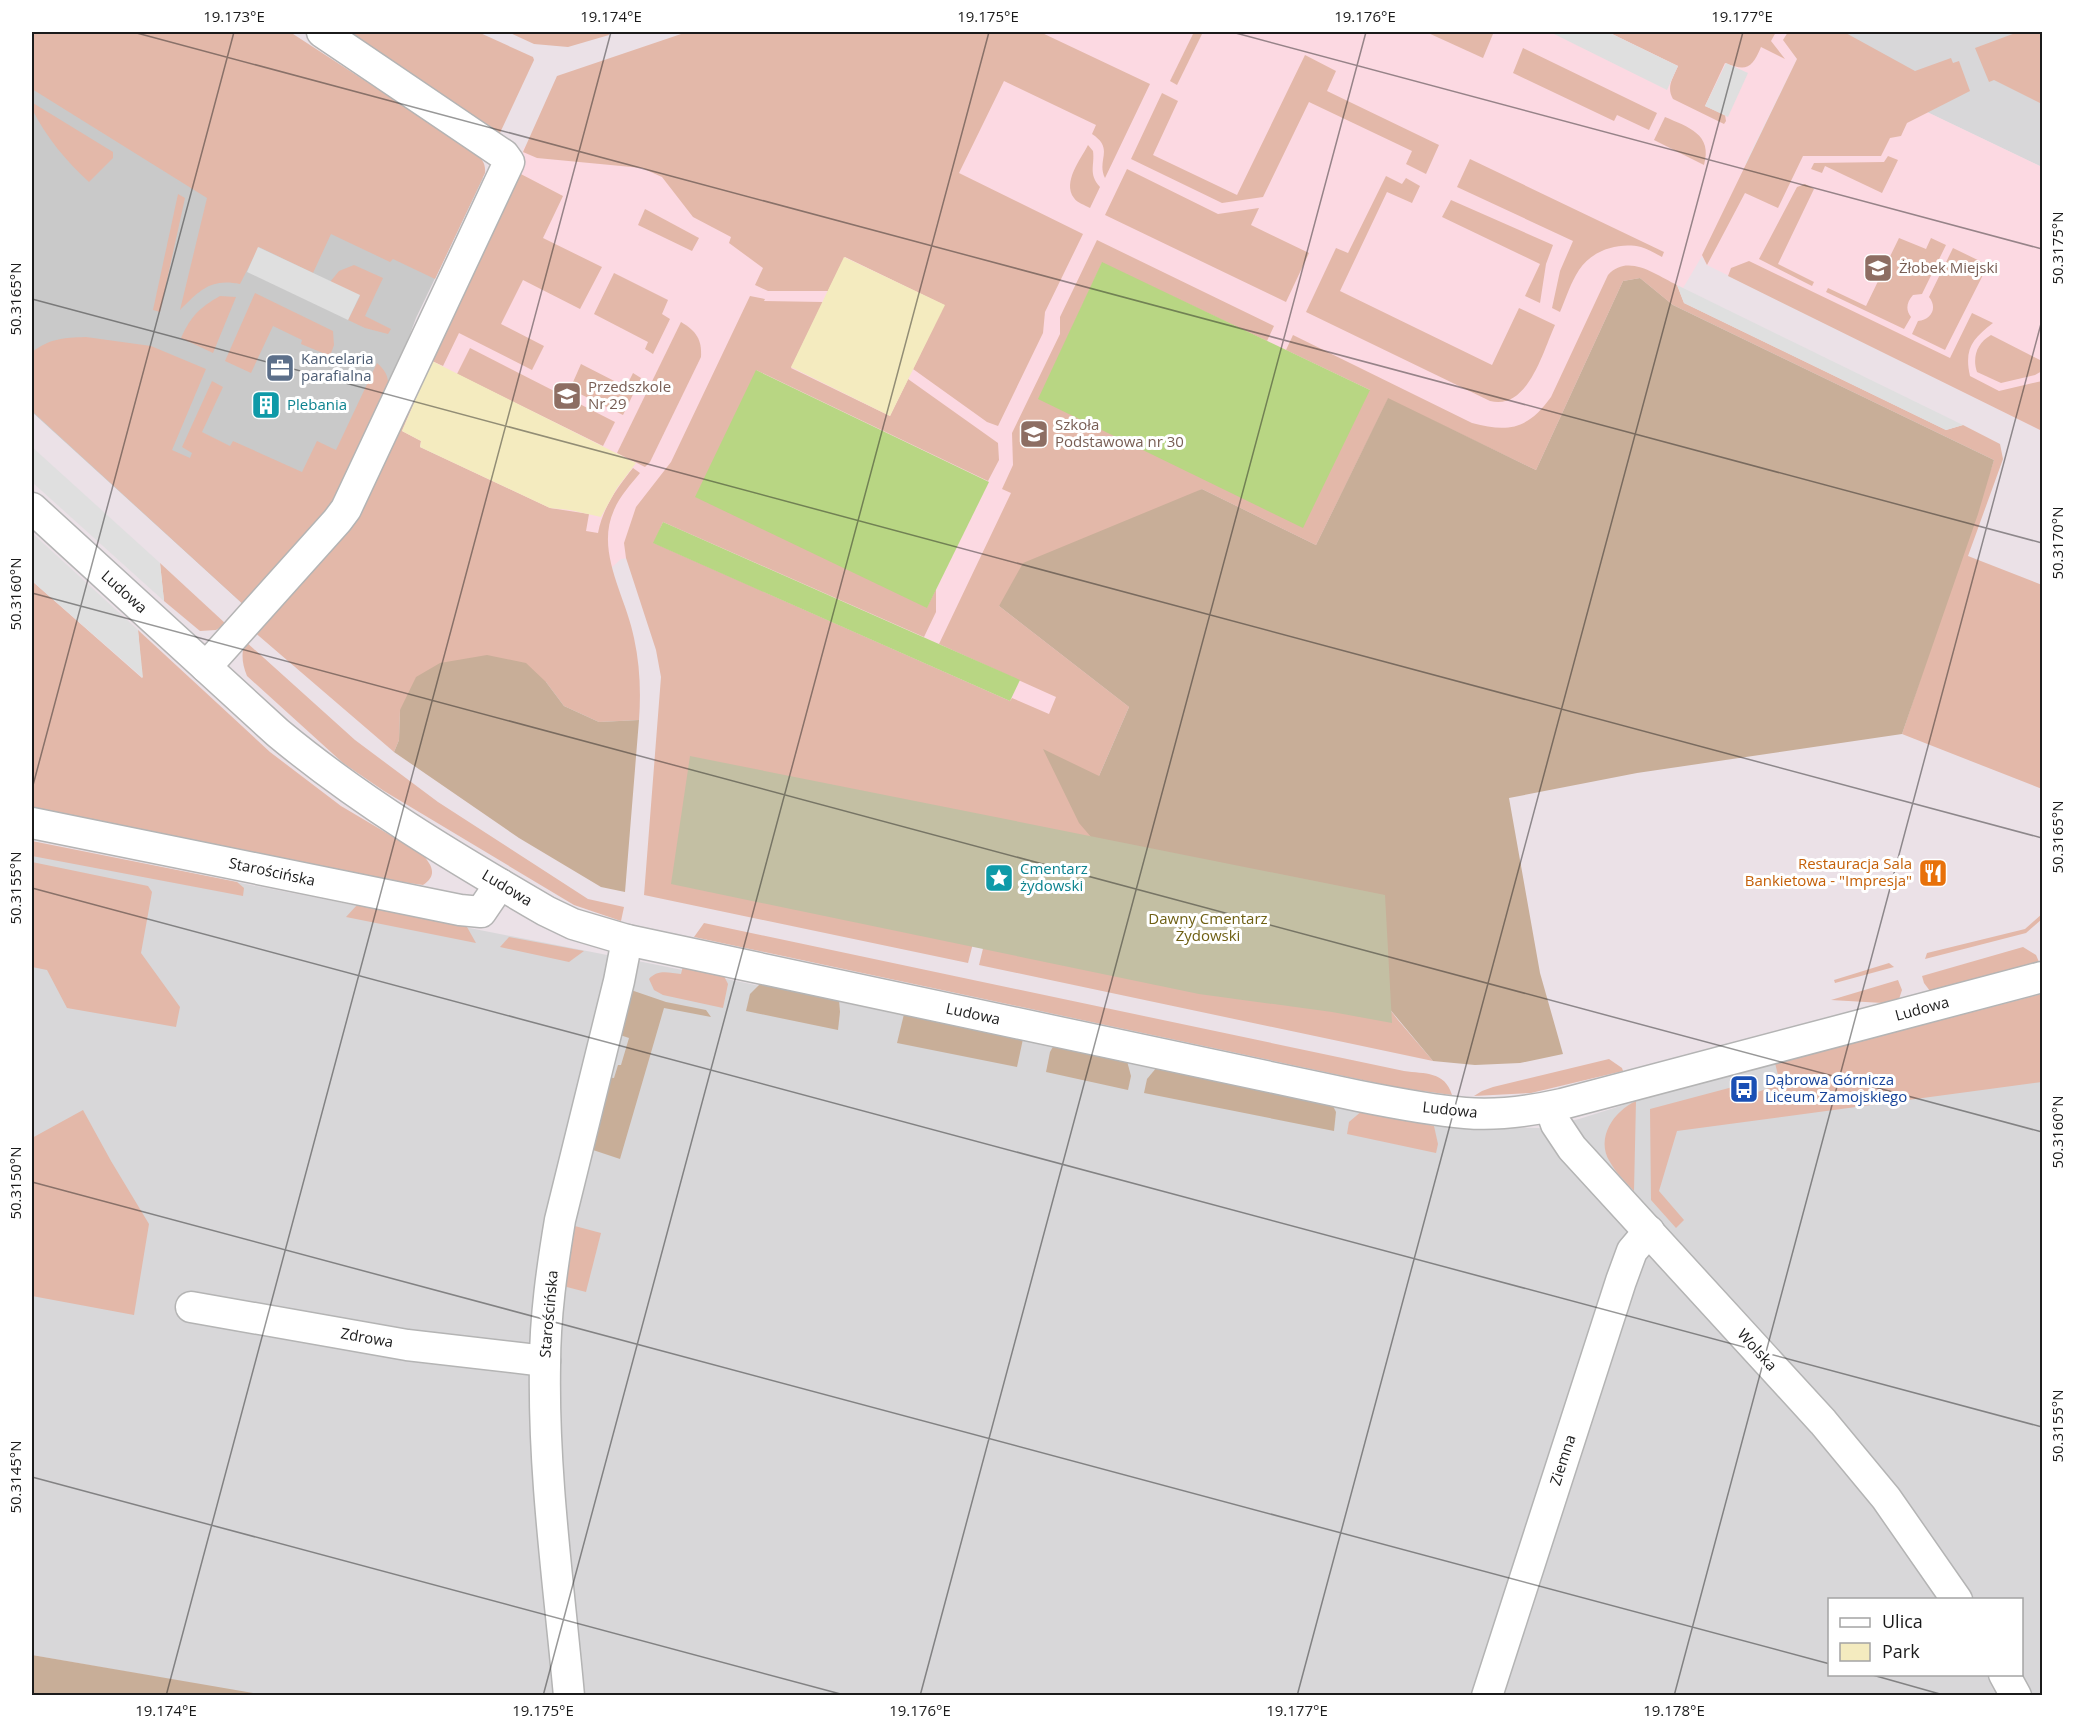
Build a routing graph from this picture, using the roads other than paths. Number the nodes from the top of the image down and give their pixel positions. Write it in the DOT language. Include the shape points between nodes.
graph roads {
  1 [pos="322,32"];
  2 [pos="32,508"];
  3 [pos="206,667"];
  4 [pos="32,823"];
  5 [pos="500,884"];
  6 [pos="627,940"];
  7 [pos="2043,977"];
  8 [pos="1550,1107"];
  9 [pos="1649,1231"];
  10 [pos="191,1307"];
  11 [pos="545,1362"];
  12 [pos="1956,1598"];
  13 [pos="2005,1676"];
  14 [pos="569,1695"];
  15 [pos="1487,1695"];
  16 [pos="2016,1695"];
  1 -- 3 [label="street" via="509,162 346,509"];
  2 -- 3 [label="street, Ludowa"];
  3 -- 5 [label="street, Ludowa" via="319,767"];
  4 -- 5 [label="street, Starościńska" via="460,910 481,912"];
  5 -- 6 [label="street, Ludowa" via="573,924"];
  6 -- 8 [label="street, Ludowa" via="1433,1110 1494,1114"];
  6 -- 11 [label="street, Starościńska" via="560,1220"];
  7 -- 8 [label="street, Ludowa"];
  8 -- 9 [label="street, Wolska" via="1572,1148"];
  9 -- 12 [label="street, Wolska" via="1861,1468"];
  9 -- 15 [label="street, Ziemna" via="1632,1251 1621,1281"];
  10 -- 11 [label="street, Zdrowa" via="407,1345"];
  11 -- 14 [label="street, Starościńska" via="547,1444"];
  13 -- 16 [label="street"];
}
